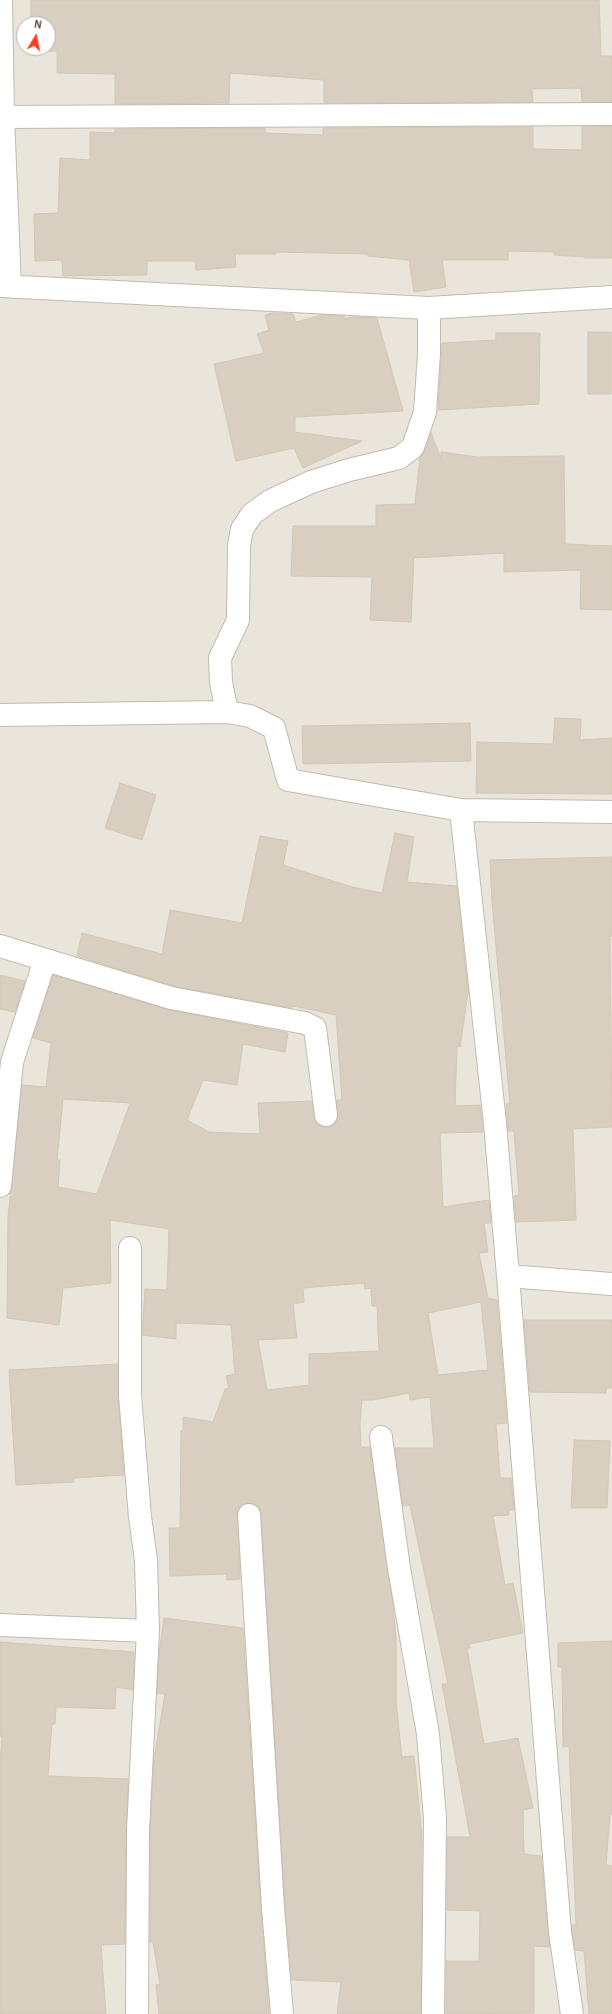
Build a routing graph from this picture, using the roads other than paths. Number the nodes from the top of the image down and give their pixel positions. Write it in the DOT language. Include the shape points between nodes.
graph roads {
  1 [pos="1,0"];
  2 [pos="612,114"];
  3 [pos="3,117"];
  4 [pos="5,286"];
  5 [pos="612,297"];
  6 [pos="429,308"];
  7 [pos="227,712"];
  8 [pos="0,715"];
  9 [pos="461,810"];
  10 [pos="612,812"];
  11 [pos="0,946"];
  12 [pos="45,960"];
  13 [pos="326,1115"];
  14 [pos="0,1186"];
  15 [pos="130,1248"];
  16 [pos="508,1276"];
  17 [pos="612,1284"];
  18 [pos="381,1437"];
  19 [pos="249,1515"];
  20 [pos="0,1625"];
  21 [pos="148,1631"];
  22 [pos="137,2014"];
  23 [pos="282,2014"];
  24 [pos="433,2014"];
  25 [pos="572,2014"];
  1 -- 3 [label="street"];
  2 -- 3 [label="street"];
  3 -- 4 [label="street"];
  4 -- 6 [label="street"];
  5 -- 6 [label="street"];
  6 -- 7 [label="street" via="425,412 413,447 399,458 319,479 270,501 252,514 242,529 239,545 238,620 220,658 221,682"];
  7 -- 8 [label="street"];
  7 -- 9 [label="street" via="250,716 274,728 288,780"];
  9 -- 10 [label="street"];
  9 -- 16 [label="street" via="495,1123"];
  11 -- 12 [label="street"];
  12 -- 13 [label="street" via="171,998 305,1022 315,1028"];
  12 -- 14 [label="street" via="12,1062"];
  15 -- 21 [label="street" via="130,1395 146,1560"];
  16 -- 17 [label="street"];
  16 -- 25 [label="street" via="560,1932"];
  18 -- 24 [label="street" via="399,1568 428,1734 434,1818"];
  19 -- 23 [label="street"];
  20 -- 21 [label="street"];
  21 -- 22 [label="street" via="138,1830"];
}
